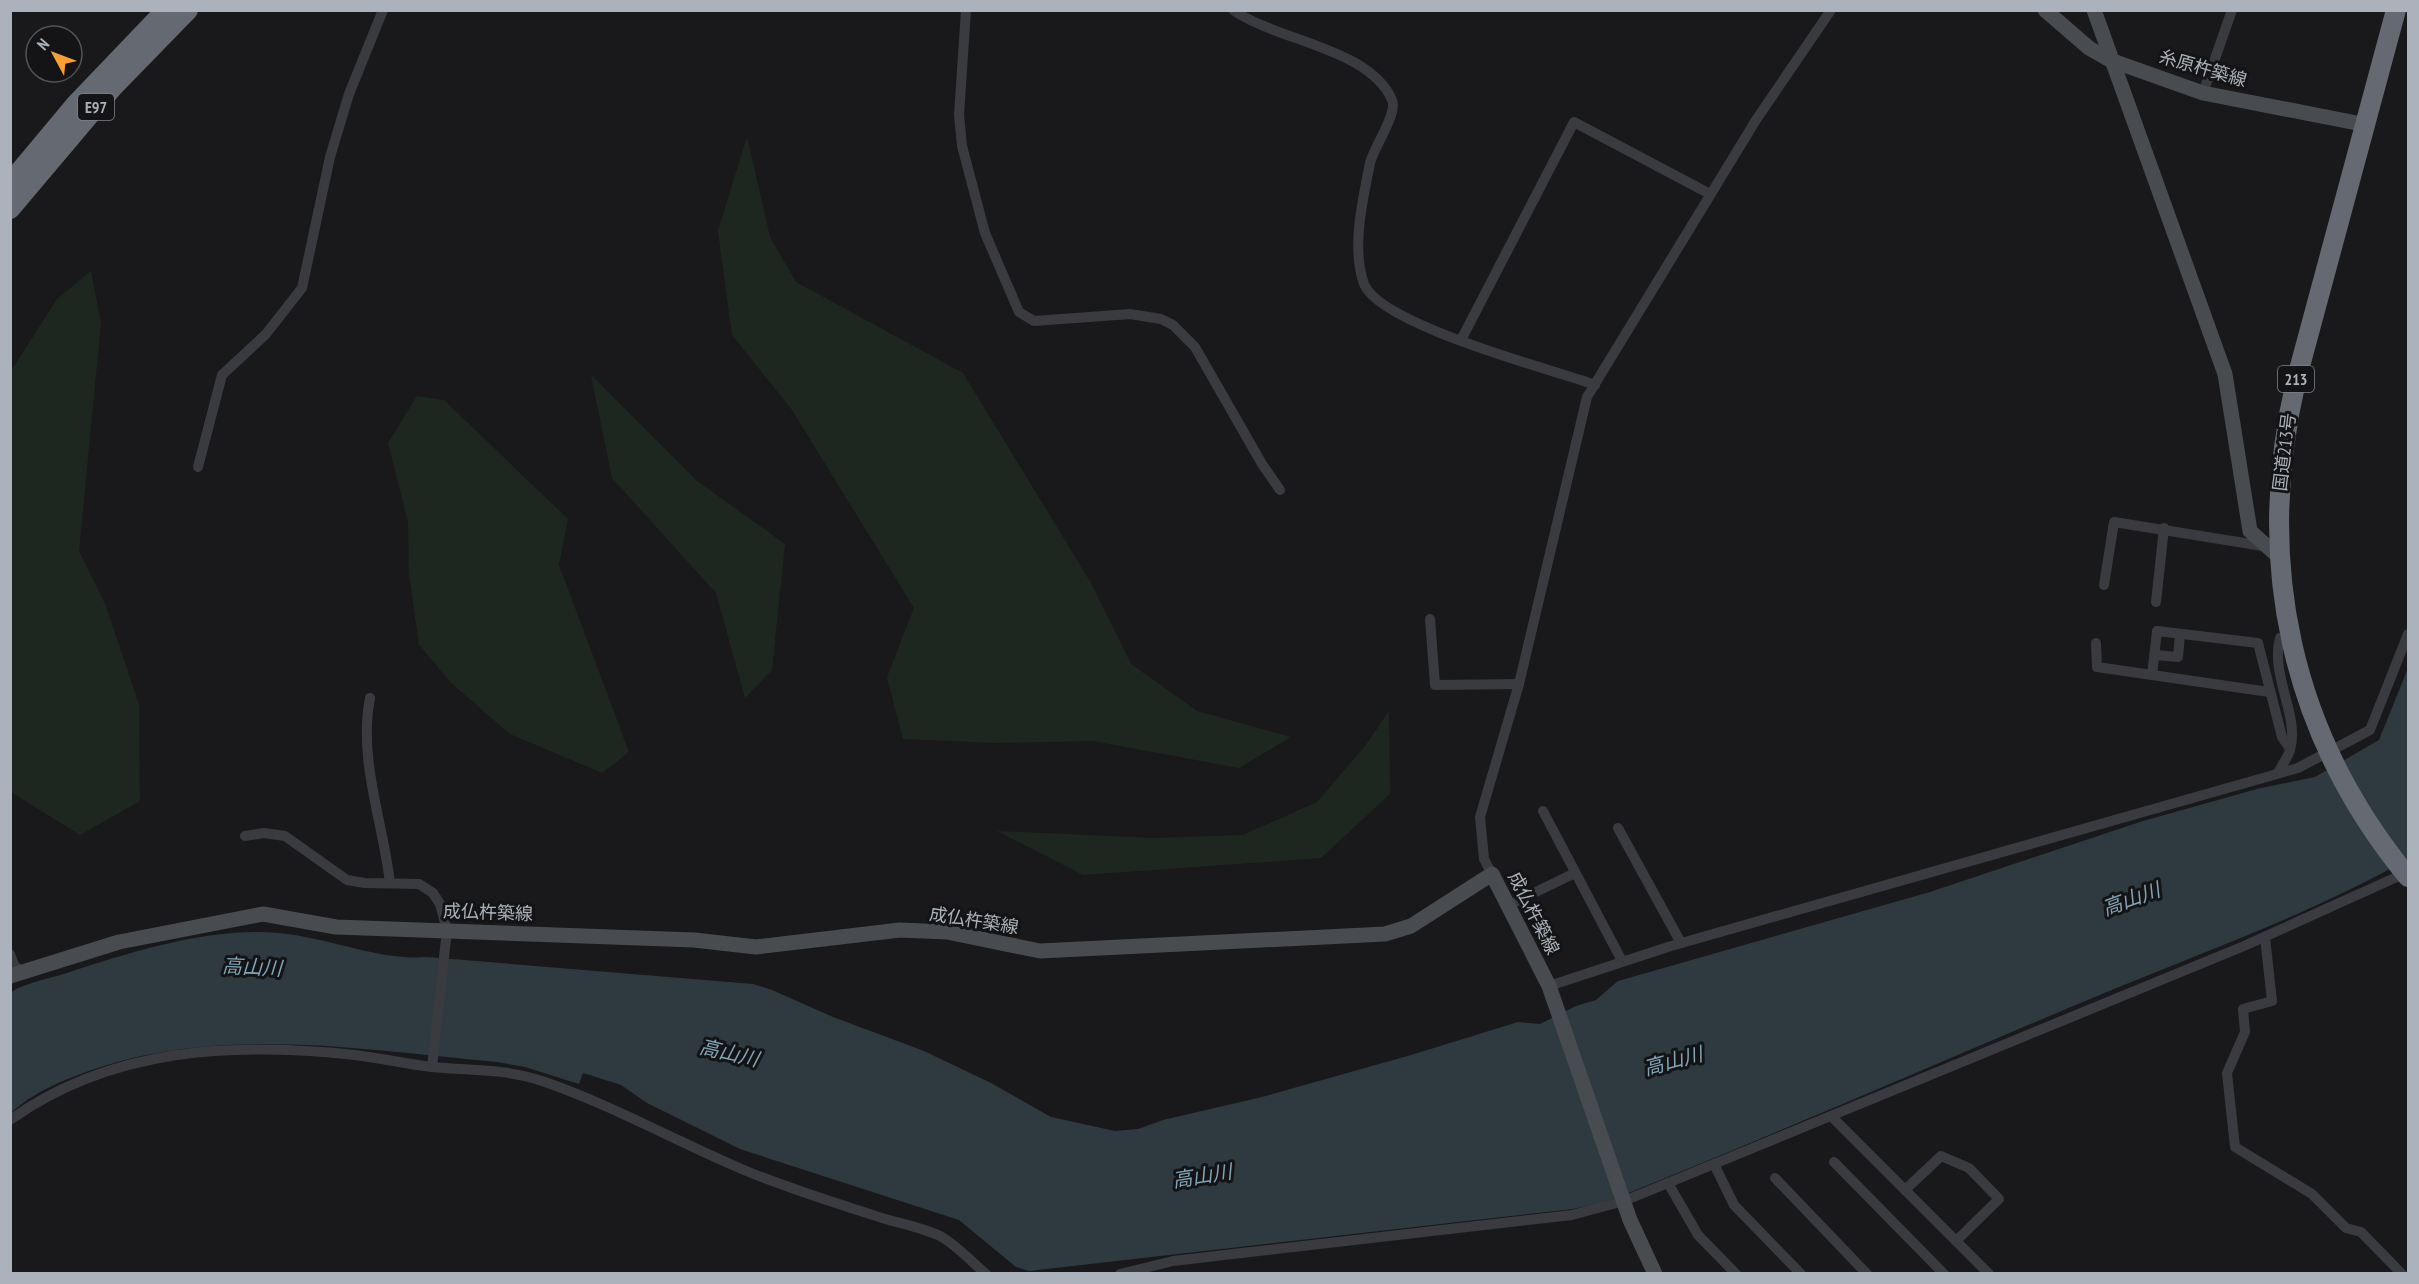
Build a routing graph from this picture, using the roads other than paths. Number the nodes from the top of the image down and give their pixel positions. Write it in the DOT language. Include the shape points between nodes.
graph roads {
  1 [pos="166,10"];
  2 [pos="188,10"];
  3 [pos="383,10"];
  4 [pos="966,10"];
  5 [pos="1233,10"];
  6 [pos="1831,10"];
  7 [pos="2045,10"];
  8 [pos="2094,10"];
  9 [pos="2232,10"];
  10 [pos="2396,10"];
  11 [pos="2110,60"];
  12 [pos="2203,93"];
  13 [pos="2367,125"];
  14 [pos="10,183"];
  15 [pos="1710,194"];
  16 [pos="10,209"];
  17 [pos="1461,340"];
  18 [pos="1595,385"];
  19 [pos="198,467"];
  20 [pos="1280,490"];
  21 [pos="2164,528"];
  22 [pos="2279,557"];
  23 [pos="2104,585"];
  24 [pos="2156,602"];
  25 [pos="1430,619"];
  26 [pos="2180,634"];
  27 [pos="2409,634"];
  28 [pos="2290,637"];
  29 [pos="2096,643"];
  30 [pos="2155,655"];
  31 [pos="2152,675"];
  32 [pos="1519,684"];
  33 [pos="2269,692"];
  34 [pos="370,698"];
  35 [pos="2290,749"];
  36 [pos="2329,752"];
  37 [pos="2279,771"];
  38 [pos="1543,812"];
  39 [pos="1618,828"];
  40 [pos="244,836"];
  41 [pos="1575,873"];
  42 [pos="1492,874"];
  43 [pos="2408,874"];
  44 [pos="390,883"];
  45 [pos="1509,905"];
  46 [pos="447,930"];
  47 [pos="2265,937"];
  48 [pos="1681,943"];
  49 [pos="10,954"];
  50 [pos="1622,961"];
  51 [pos="16,974"];
  52 [pos="1550,986"];
  53 [pos="432,1067"];
  54 [pos="1831,1116"];
  55 [pos="10,1120"];
  56 [pos="1834,1162"];
  57 [pos="1714,1164"];
  58 [pos="1775,1178"];
  59 [pos="1668,1183"];
  60 [pos="1905,1190"];
  61 [pos="1624,1201"];
  62 [pos="1956,1241"];
  63 [pos="986,1274"];
  64 [pos="1120,1274"];
  65 [pos="1655,1274"];
  66 [pos="1736,1274"];
  67 [pos="1801,1274"];
  68 [pos="1867,1274"];
  69 [pos="1944,1274"];
  70 [pos="1989,1274"];
  71 [pos="2402,1274"];
  1 -- 14 [label="highway, E97" via="76,104"];
  2 -- 16 [label="highway, E97" via="106,95"];
  3 -- 19 [label="street" via="332,149 302,288 266,334 222,375"];
  4 -- 20 [label="street" via="959,115 962,146 986,233 1019,312 1034,321 1130,314 1161,319 1173,326 1195,347"];
  5 -- 17 [label="street" via="1360,65 1378,80 1392,100 1394,109 1371,160 1364,201 1359,261 1364,284 1368,292 1415,323"];
  6 -- 15 [label="street"];
  7 -- 11 [label="main road, 糸原杵築線" via="2089,48"];
  8 -- 11 [label="main road"];
  9 -- 12 [label="street"];
  10 -- 13 [label="highway, 国道213号 / 213"];
  11 -- 12 [label="main road, 糸原杵築線"];
  11 -- 22 [label="main road" via="2225,374 2250,531"];
  12 -- 13 [label="main road, 糸原杵築線"];
  13 -- 22 [label="highway, 国道213号 / 213" via="2285,428 2278,489"];
  15 -- 17 [label="street" via="1574,122"];
  15 -- 18 [label="street"];
  17 -- 18 [label="street"];
  18 -- 32 [label="street" via="1587,397"];
  21 -- 22 [label="street" via="2260,544"];
  21 -- 23 [label="street" via="2114,522"];
  21 -- 24 [label="street"];
  22 -- 28 [label="highway, 国道213号 / 213"];
  25 -- 32 [label="street" via="1435,684"];
  26 -- 30 [label="street" via="2178,657"];
  26 -- 30 [label="street" via="2157,631"];
  26 -- 33 [label="street" via="2258,643"];
  27 -- 36 [label="street" via="2370,730"];
  28 -- 35 [label="street" via="2280,638 2277,651 2290,724"];
  28 -- 36 [label="highway, 国道213号 / 213"];
  29 -- 31 [label="street" via="2097,667"];
  30 -- 31 [label="street"];
  31 -- 33 [label="street"];
  32 -- 42 [label="street" via="1480,818 1484,859"];
  33 -- 35 [label="street" via="2282,738"];
  34 -- 44 [label="street" via="366,719 374,809"];
  35 -- 37 [label="street"];
  36 -- 37 [label="street" via="2298,768"];
  36 -- 43 [label="highway, 国道213号 / 213" via="2368,823"];
  37 -- 48 [label="street"];
  38 -- 41 [label="street"];
  39 -- 48 [label="street"];
  40 -- 44 [label="street" via="285,836 347,880"];
  41 -- 45 [label="street"];
  41 -- 50 [label="street"];
  42 -- 45 [label="main road, 成仏杵築線"];
  42 -- 46 [label="main road, 成仏杵築線" via="1411,926 1385,934 1088,950 1040,951 947,932 900,930 756,947 694,940"];
  43 -- 47 [label="street"];
  44 -- 46 [label="street" via="426,887 440,904"];
  45 -- 52 [label="main road, 成仏杵築線"];
  46 -- 51 [label="main road, 成仏杵築線" via="336,927 263,914 130,939"];
  46 -- 53 [label="street"];
  47 -- 54 [label="street"];
  47 -- 71 [label="street" via="2272,1001 2243,1009 2245,1032 2227,1073 2235,1147 2312,1194 2346,1228 2361,1232"];
  48 -- 50 [label="street"];
  49 -- 51 [label="street"];
  50 -- 52 [label="street"];
  52 -- 61 [label="main road, 成仏杵築線"];
  53 -- 55 [label="street" via="355,1055 303,1052 181,1053 81,1079"];
  53 -- 63 [label="street" via="492,1068 543,1081 745,1170 943,1238"];
  54 -- 57 [label="street"];
  54 -- 60 [label="street"];
  56 -- 69 [label="street"];
  57 -- 59 [label="street"];
  57 -- 67 [label="street" via="1734,1205"];
  58 -- 68 [label="street"];
  59 -- 61 [label="street"];
  59 -- 66 [label="street" via="1698,1235"];
  60 -- 62 [label="street"];
  60 -- 62 [label="street" via="1941,1156 1969,1168 1999,1199"];
  61 -- 64 [label="street" via="1572,1215 1184,1260"];
  61 -- 65 [label="main road, 成仏杵築線"];
  62 -- 70 [label="street"];
}
